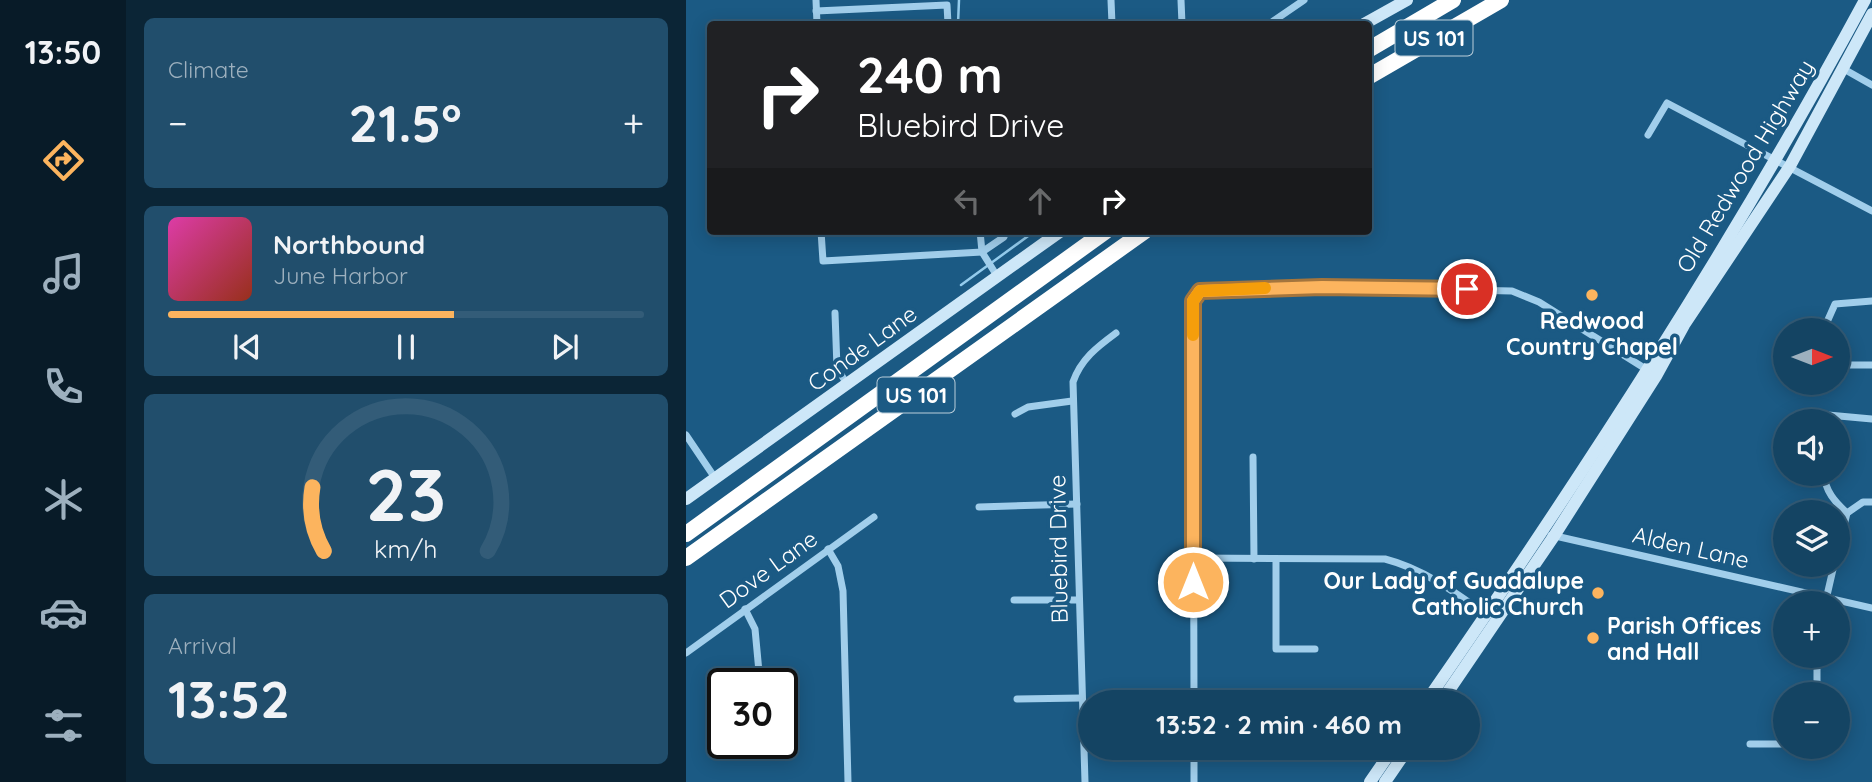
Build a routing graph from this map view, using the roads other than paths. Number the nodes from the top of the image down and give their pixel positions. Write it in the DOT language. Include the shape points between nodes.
graph roads {
  1 [pos="816,0"];
  2 [pos="850,0"];
  3 [pos="1111,0"];
  4 [pos="1181,0"];
  5 [pos="1304,0"];
  6 [pos="1407,0"];
  7 [pos="1453,0"];
  8 [pos="1500,0"];
  9 [pos="1865,0"];
  10 [pos="918,3"];
  11 [pos="847,9"];
  12 [pos="816,11"];
  13 [pos="1872,14"];
  14 [pos="817,21"];
  15 [pos="948,21"];
  16 [pos="1112,21"];
  17 [pos="1182,21"];
  18 [pos="1273,21"];
  19 [pos="1369,21"];
  20 [pos="1372,48"];
  21 [pos="1837,65"];
  22 [pos="1372,75"];
  23 [pos="1872,85"];
  24 [pos="1648,135"];
  25 [pos="1777,159"];
  26 [pos="1790,166"];
  27 [pos="1872,211"];
  28 [pos="821,235"];
  29 [pos="980,235"];
  30 [pos="1005,235"];
  31 [pos="1055,235"];
  32 [pos="1100,235"];
  33 [pos="1140,235"];
  34 [pos="982,252"];
  35 [pos="995,273"];
  36 [pos="1872,289"];
  37 [pos="1869,301"];
  38 [pos="835,313"];
  39 [pos="1829,318"];
  40 [pos="1116,333"];
  41 [pos="1850,365"];
  42 [pos="1872,365"];
  43 [pos="1651,373"];
  44 [pos="847,384"];
  45 [pos="1072,401"];
  46 [pos="1015,414"];
  47 [pos="1850,417"];
  48 [pos="1872,419"];
  49 [pos="686,435"];
  50 [pos="1253,457"];
  51 [pos="715,478"];
  52 [pos="686,499"];
  53 [pos="1872,502"];
  54 [pos="1077,504"];
  55 [pos="979,507"];
  56 [pos="1850,511"];
  57 [pos="874,517"];
  58 [pos="686,534"];
  59 [pos="1549,534"];
  60 [pos="828,549"];
  61 [pos="686,558"];
  62 [pos="1193,558"];
  63 [pos="1254,559"];
  64 [pos="1276,559"];
  65 [pos="1785,591"];
  66 [pos="1014,600"];
  67 [pos="1079,600"];
  68 [pos="1850,605"];
  69 [pos="1872,608"];
  70 [pos="745,609"];
  71 [pos="1486,615"];
  72 [pos="1497,623"];
  73 [pos="1315,649"];
  74 [pos="686,653"];
  75 [pos="759,668"];
  76 [pos="1082,690"];
  77 [pos="1194,690"];
  78 [pos="1434,690"];
  79 [pos="1450,690"];
  80 [pos="1078,698"];
  81 [pos="1017,699"];
  82 [pos="1750,744"];
  83 [pos="1773,744"];
  84 [pos="1084,760"];
  85 [pos="1194,760"];
  86 [pos="1385,760"];
  87 [pos="1401,760"];
  88 [pos="1388,781"];
  89 [pos="848,782"];
  90 [pos="1085,782"];
  91 [pos="1194,782"];
  92 [pos="1370,782"];
  1 -- 12 [label="street"];
  2 -- 11 [label="street"];
  3 -- 16 [label="street"];
  4 -- 17 [label="street"];
  5 -- 18 [label="street"];
  6 -- 19 [label="main road"];
  7 -- 20 [label="highway, US 101"];
  8 -- 22 [label="highway, US 101"];
  9 -- 21 [label="main road, Old Redwood Highway"];
  10 -- 11 [label="street"];
  10 -- 15 [label="street" via="947,5"];
  11 -- 12 [label="street"];
  12 -- 14 [label="street"];
  13 -- 21 [label="main road, Old Redwood Highway"];
  21 -- 23 [label="street"];
  21 -- 25 [label="main road, Old Redwood Highway"];
  21 -- 26 [label="main road, Old Redwood Highway"];
  24 -- 25 [label="street" via="1667,103"];
  25 -- 26 [label="street"];
  25 -- 43 [label="main road, Old Redwood Highway"];
  26 -- 27 [label="street"];
  26 -- 43 [label="main road, Old Redwood Highway"];
  28 -- 34 [label="street" via="822,261"];
  29 -- 34 [label="street"];
  30 -- 34 [label="street"];
  31 -- 35 [label="main road, Conde Lane"];
  32 -- 58 [label="highway, US 101"];
  33 -- 61 [label="highway, US 101"];
  34 -- 35 [label="street"];
  35 -- 44 [label="main road, Conde Lane"];
  36 -- 37 [label="street"];
  37 -- 39 [label="street" via="1835,304"];
  38 -- 44 [label="street" via="837,368"];
  40 -- 45 [label="street, Bluebird Drive" via="1092,350 1078,368"];
  41 -- 42 [label="street"];
  43 -- 59 [label="main road, Old Redwood Highway"];
  43 -- 62 [label="street" via="1539,302 1511,291 1322,287 1200,291 1193,301"];
  44 -- 51 [label="main road, Conde Lane"];
  45 -- 46 [label="street" via="1028,407"];
  45 -- 54 [label="street, Bluebird Drive"];
  47 -- 48 [label="street"];
  49 -- 51 [label="street"];
  50 -- 63 [label="street"];
  51 -- 52 [label="main road, Conde Lane"];
  53 -- 56 [label="street"];
  54 -- 55 [label="street"];
  54 -- 67 [label="street, Bluebird Drive"];
  57 -- 60 [label="street, Dove Lane"];
  59 -- 65 [label="street, Alden Lane"];
  59 -- 71 [label="main road, Old Redwood Highway"];
  59 -- 72 [label="main road, Old Redwood Highway"];
  60 -- 70 [label="street, Dove Lane"];
  60 -- 89 [label="street" via="838,566 843,591"];
  62 -- 63 [label="street"];
  62 -- 77 [label="street"];
  63 -- 64 [label="street"];
  64 -- 71 [label="street" via="1385,559 1434,579"];
  64 -- 73 [label="street" via="1276,649"];
  66 -- 67 [label="street"];
  67 -- 76 [label="street, Bluebird Drive"];
  68 -- 69 [label="street, Alden Lane"];
  70 -- 74 [label="street, Dove Lane"];
  70 -- 75 [label="street" via="755,629"];
  71 -- 72 [label="street"];
  71 -- 78 [label="main road, Old Redwood Highway"];
  72 -- 79 [label="main road, Old Redwood Highway"];
  80 -- 81 [label="street"];
  82 -- 83 [label="street"];
  84 -- 90 [label="street, Bluebird Drive"];
  85 -- 91 [label="street"];
  86 -- 92 [label="main road"];
  87 -- 88 [label="main road"];
}
